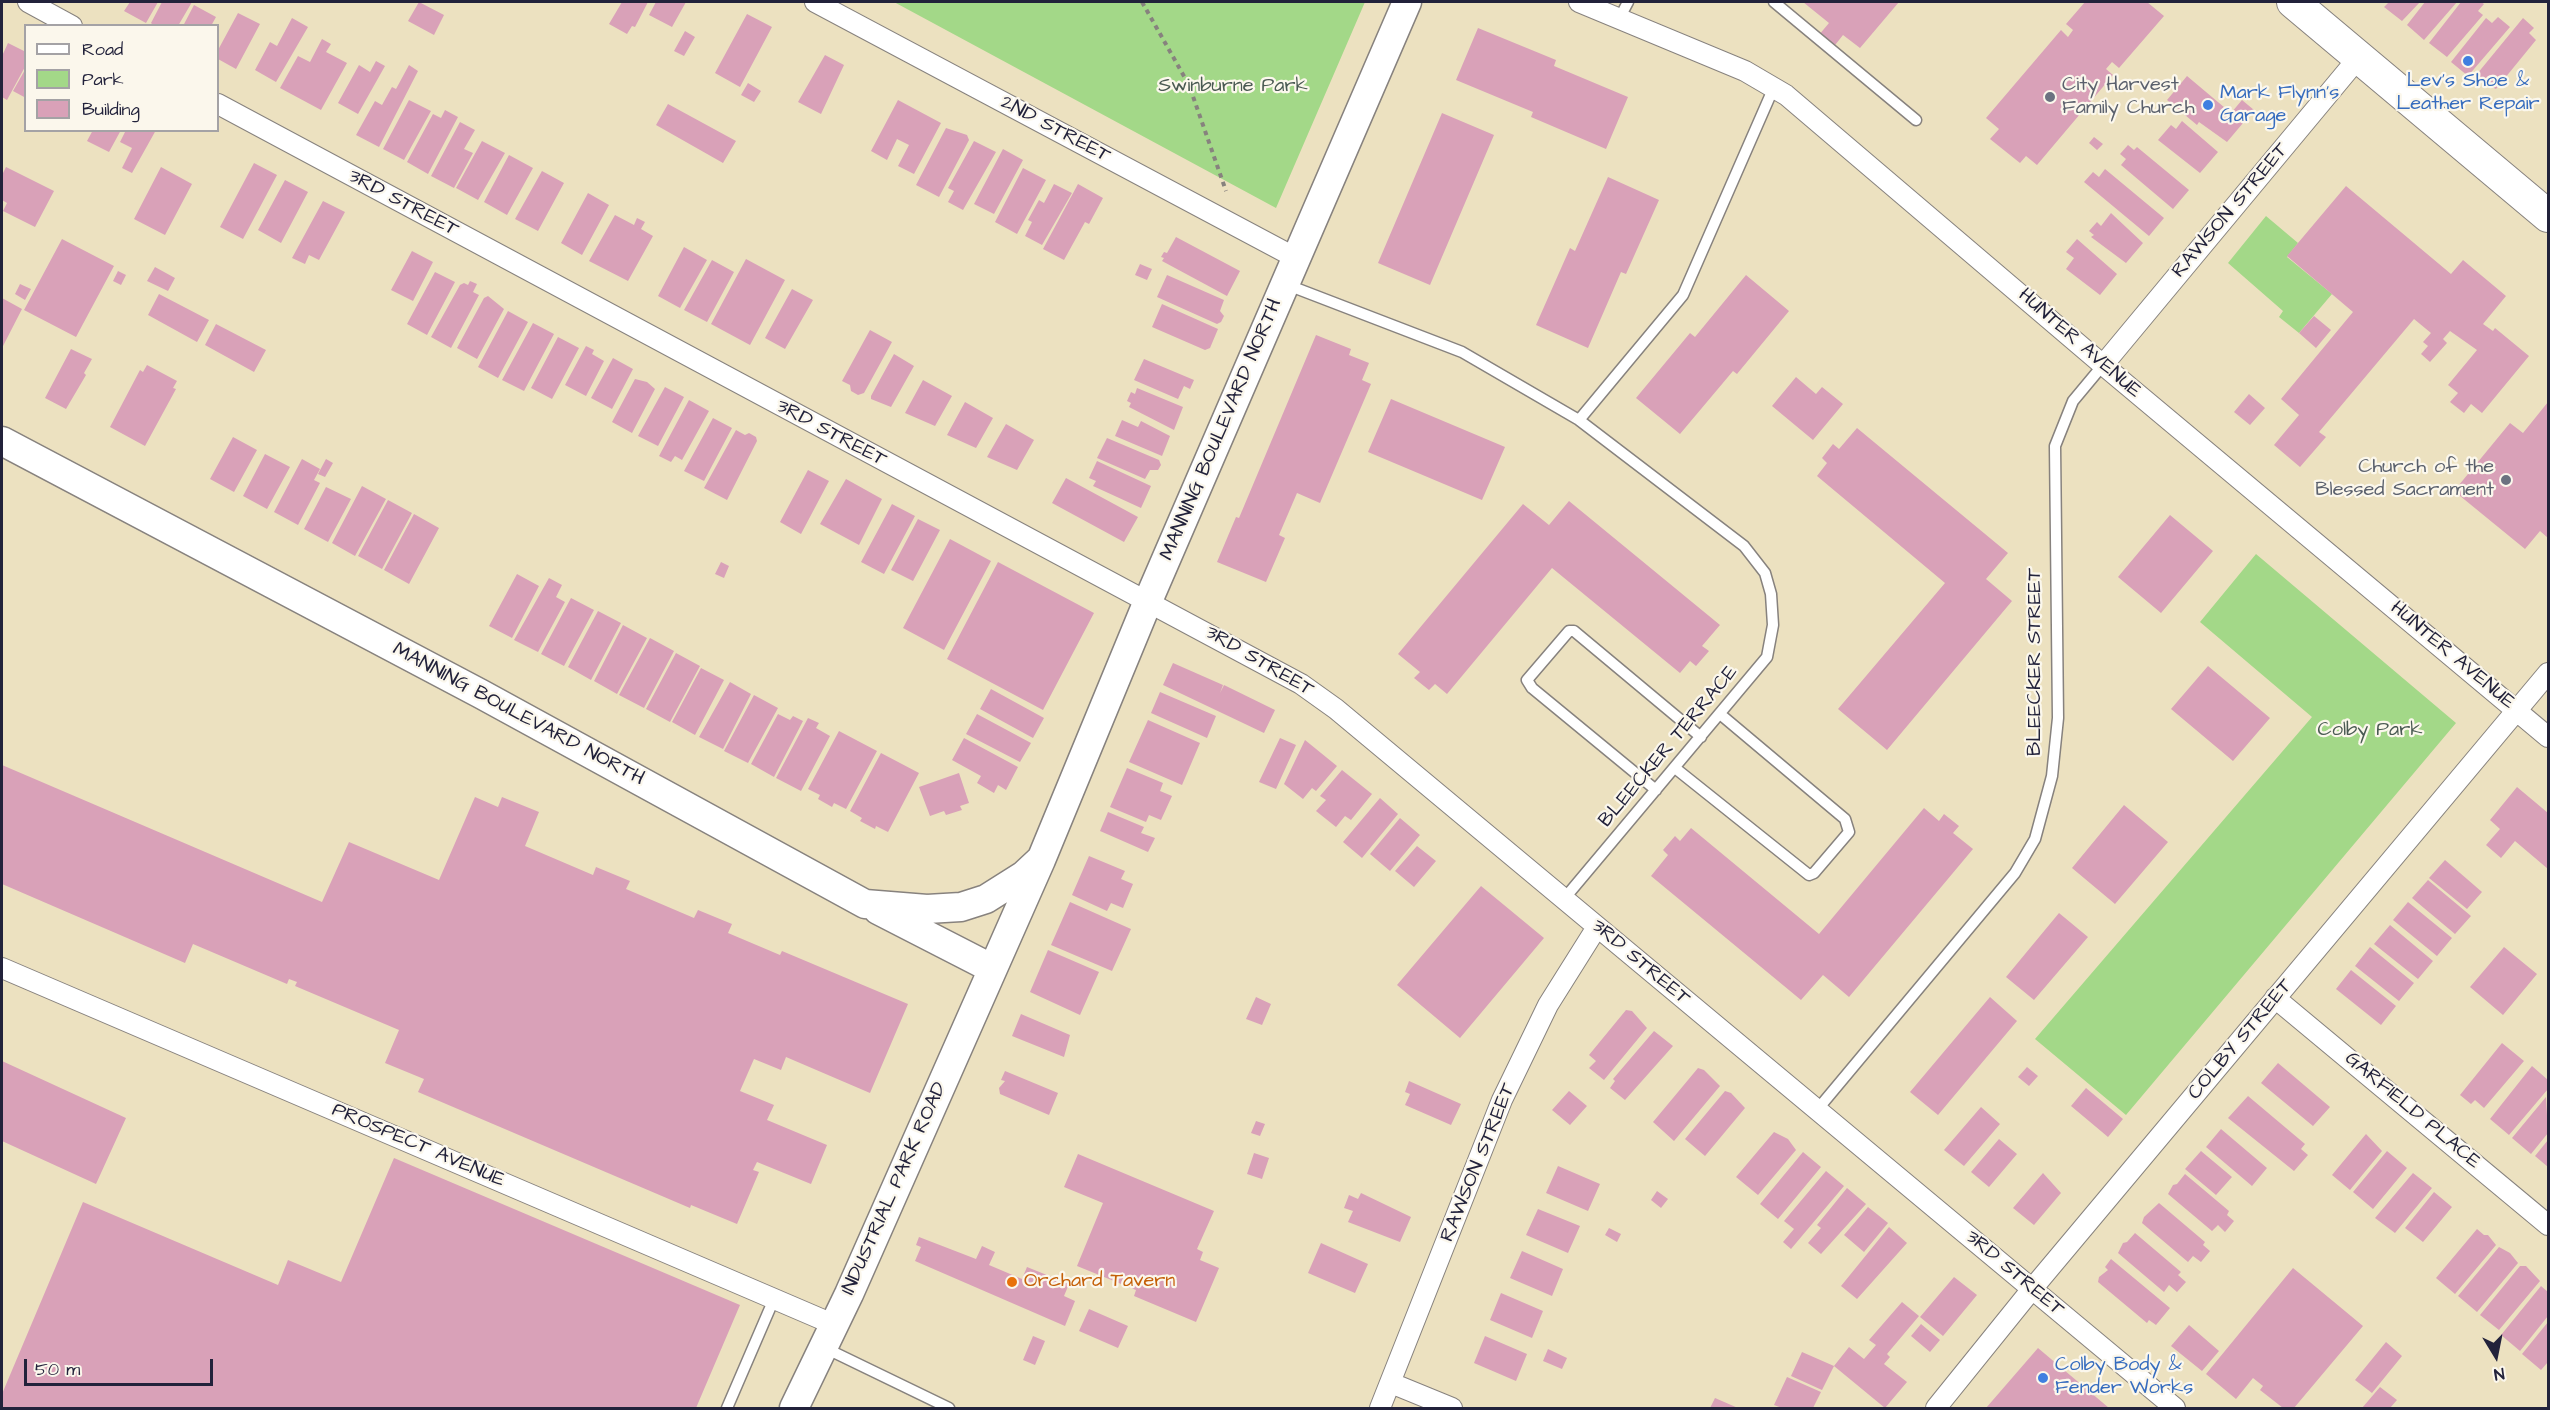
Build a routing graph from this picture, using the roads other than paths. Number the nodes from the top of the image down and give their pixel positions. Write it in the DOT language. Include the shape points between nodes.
graph roads {
  1 [pos="28,2"];
  2 [pos="815,2"];
  3 [pos="1407,2"];
  4 [pos="1579,2"];
  5 [pos="1774,2"];
  6 [pos="2293,2"];
  7 [pos="1624,10"];
  8 [pos="68,24"];
  9 [pos="2359,57"];
  10 [pos="1774,87"];
  11 [pos="219,105"];
  12 [pos="1916,120"];
  13 [pos="2548,216"];
  14 [pos="1296,258"];
  15 [pos="1285,284"];
  16 [pos="2103,365"];
  17 [pos="1579,420"];
  18 [pos="2,441"];
  19 [pos="1148,601"];
  20 [pos="2548,673"];
  21 [pos="2517,711"];
  22 [pos="1720,714"];
  23 [pos="1701,737"];
  24 [pos="2548,737"];
  25 [pos="1675,768"];
  26 [pos="1656,790"];
  27 [pos="1041,860"];
  28 [pos="1564,899"];
  29 [pos="865,904"];
  30 [pos="1597,927"];
  31 [pos="2,968"];
  32 [pos="991,968"];
  33 [pos="2276,998"];
  34 [pos="1817,1110"];
  35 [pos="2548,1225"];
  36 [pos="2032,1289"];
  37 [pos="774,1299"];
  38 [pos="830,1336"];
  39 [pos="1391,1383"];
  40 [pos="727,1408"];
  41 [pos="794,1408"];
  42 [pos="949,1408"];
  43 [pos="1380,1408"];
  44 [pos="1452,1408"];
  45 [pos="1936,1408"];
  46 [pos="2175,1408"];
  1 -- 8 [label="street"];
  2 -- 14 [label="street, 2ND STREET"];
  3 -- 14 [label="street, MANNING BOULEVARD NORTH"];
  4 -- 7 [label="street, HUNTER AVENUE"];
  5 -- 12 [label="lane"];
  6 -- 9 [label="main road"];
  7 -- 10 [label="street, HUNTER AVENUE"];
  9 -- 13 [label="main road"];
  9 -- 16 [label="street, RAWSON STREET"];
  10 -- 16 [label="street, HUNTER AVENUE" via="1876,169"];
  10 -- 17 [label="lane" via="1683,295"];
  11 -- 19 [label="street, 3RD STREET"];
  14 -- 15 [label="street, MANNING BOULEVARD NORTH"];
  15 -- 17 [label="lane, BLEECKER TERRACE" via="1447,345"];
  15 -- 19 [label="street, MANNING BOULEVARD NORTH"];
  16 -- 21 [label="street, HUNTER AVENUE"];
  16 -- 34 [label="lane, BLEECKER STREET" via="2073,401 2055,446 2058,718 2052,776 2035,839 2015,873"];
  17 -- 22 [label="lane, BLEECKER TERRACE" via="1744,546 1765,573 1773,636 1767,657"];
  18 -- 29 [label="street, MANNING BOULEVARD NORTH" via="481,694"];
  19 -- 27 [label="street, MANNING BOULEVARD NORTH"];
  19 -- 28 [label="street, 3RD STREET" via="1289,676 1318,696"];
  20 -- 21 [label="street, COLBY STREET"];
  21 -- 24 [label="street, HUNTER AVENUE"];
  21 -- 33 [label="street, COLBY STREET"];
  22 -- 23 [label="lane, BLEECKER TERRACE"];
  22 -- 25 [label="lane" via="1845,819 1850,832 1809,875"];
  23 -- 25 [label="lane, BLEECKER TERRACE"];
  23 -- 26 [label="lane" via="1574,631 1569,631 1527,680"];
  25 -- 26 [label="lane, BLEECKER TERRACE"];
  26 -- 28 [label="lane, BLEECKER TERRACE"];
  27 -- 29 [label="street, MANNING BOULEVARD NORTH" via="986,899 962,907 927,909"];
  27 -- 32 [label="street, MANNING BOULEVARD NORTH"];
  28 -- 30 [label="street, 3RD STREET"];
  29 -- 32 [label="street"];
  30 -- 34 [label="street, 3RD STREET"];
  30 -- 39 [label="street, RAWSON STREET" via="1548,1005 1502,1100"];
  31 -- 37 [label="street, PROSPECT AVENUE"];
  32 -- 38 [label="street, INDUSTRIAL PARK ROAD"];
  33 -- 35 [label="street, GARFIELD PLACE"];
  33 -- 36 [label="street, COLBY STREET"];
  34 -- 36 [label="street, 3RD STREET"];
  36 -- 45 [label="street, COLBY STREET"];
  36 -- 46 [label="street, 3RD STREET"];
  37 -- 38 [label="street, PROSPECT AVENUE"];
  37 -- 40 [label="lane"];
  38 -- 41 [label="street, INDUSTRIAL PARK ROAD"];
  38 -- 42 [label="lane"];
  39 -- 43 [label="street, RAWSON STREET"];
  39 -- 44 [label="street"];
}
